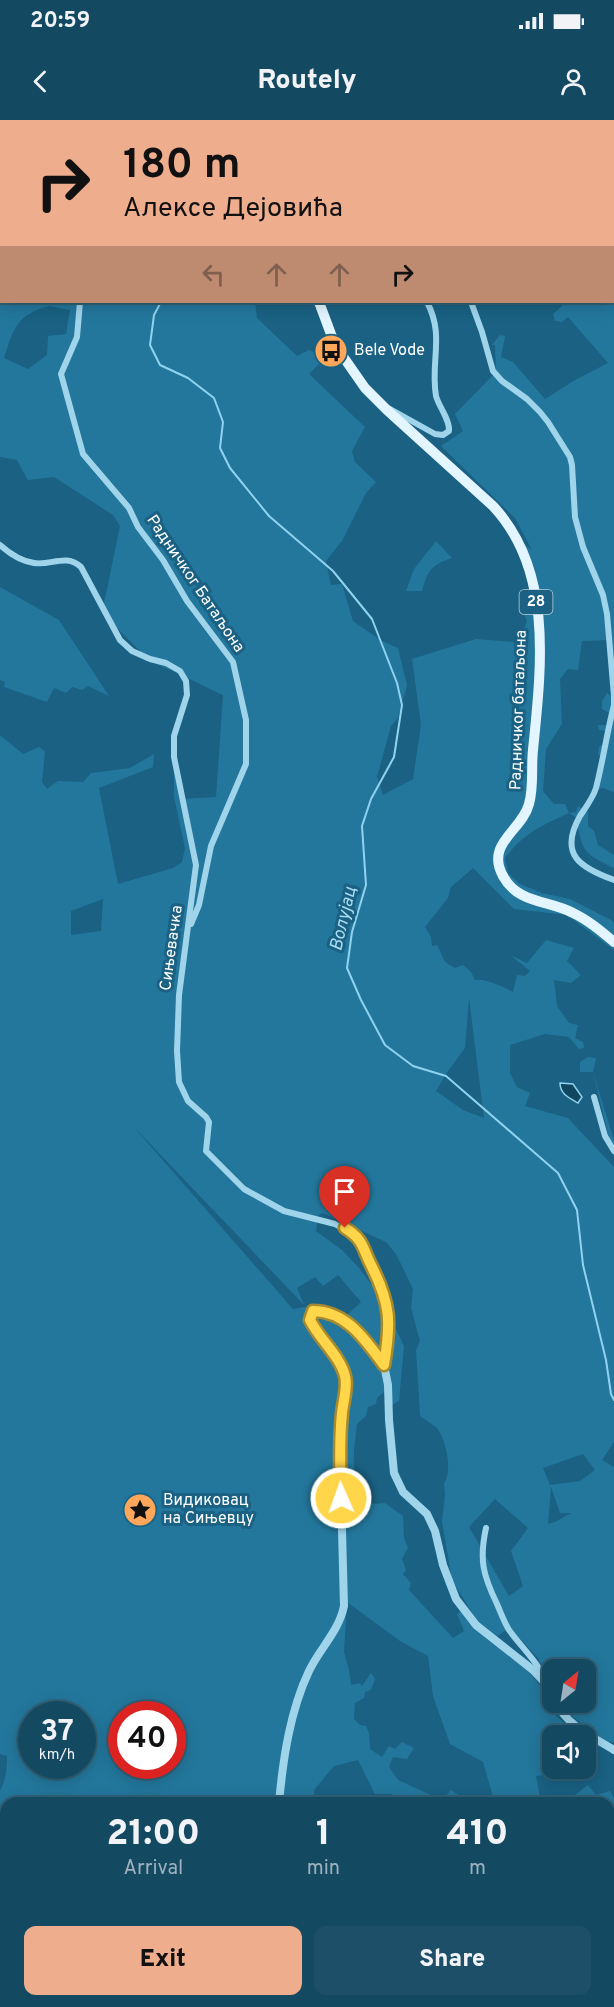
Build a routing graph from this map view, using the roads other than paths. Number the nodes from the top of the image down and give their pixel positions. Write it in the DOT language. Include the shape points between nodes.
graph roads {
  1 [pos="80,303"];
  2 [pos="319,303"];
  3 [pos="427,303"];
  4 [pos="471,303"];
  5 [pos="387,410"];
  6 [pos="0,545"];
  7 [pos="614,705"];
  8 [pos="614,880"];
  9 [pos="188,930"];
  10 [pos="614,942"];
  11 [pos="594,1097"];
  12 [pos="614,1151"];
  13 [pos="384,1365"];
  14 [pos="486,1528"];
  15 [pos="542,1671"];
  16 [pos="542,1681"];
  17 [pos="561,1713"];
  18 [pos="614,1750"];
  19 [pos="280,1797"];
  1 -- 9 [label="street, Радничког Батаљона" via="77,337 61,374 83,454 129,508 187,602 233,662 246,720 246,764 211,846 199,905"];
  2 -- 5 [label="main road, Радничког батаљона / 28" via="343,359"];
  3 -- 5 [label="street" via="437,327 437,398 449,431 435,434"];
  4 -- 7 [label="street" via="493,371 540,412 570,457 575,517 607,614"];
  5 -- 10 [label="main road, Радничког батаљона / 28" via="499,512 521,544 532,575 539,638 531,796 524,816 500,847 500,870 522,896 564,908"];
  6 -- 9 [label="street, Сињевачка" via="20,560 37,564 75,561 120,640 132,651 180,671 186,681 187,695 174,736 174,757 196,865"];
  7 -- 8 [label="street" via="595,789 579,818 572,842 576,860 583,867"];
  9 -- 13 [label="street, Сињевачка" via="179,995 179,1082 188,1101 208,1122 206,1151 244,1189 284,1211 329,1222 359,1238 386,1300 389,1319"];
  11 -- 12 [label="street" via="605,1136"];
  13 -- 16 [label="street" via="394,1473 403,1492 427,1514 456,1599 476,1624"];
  13 -- 19 [label="street" via="351,1324 313,1311 310,1320 346,1378 340,1454 344,1606 341,1619 309,1670 296,1706"];
  14 -- 15 [label="street" via="482,1555 487,1583 508,1628"];
  17 -- 18 [label="street"];
}
